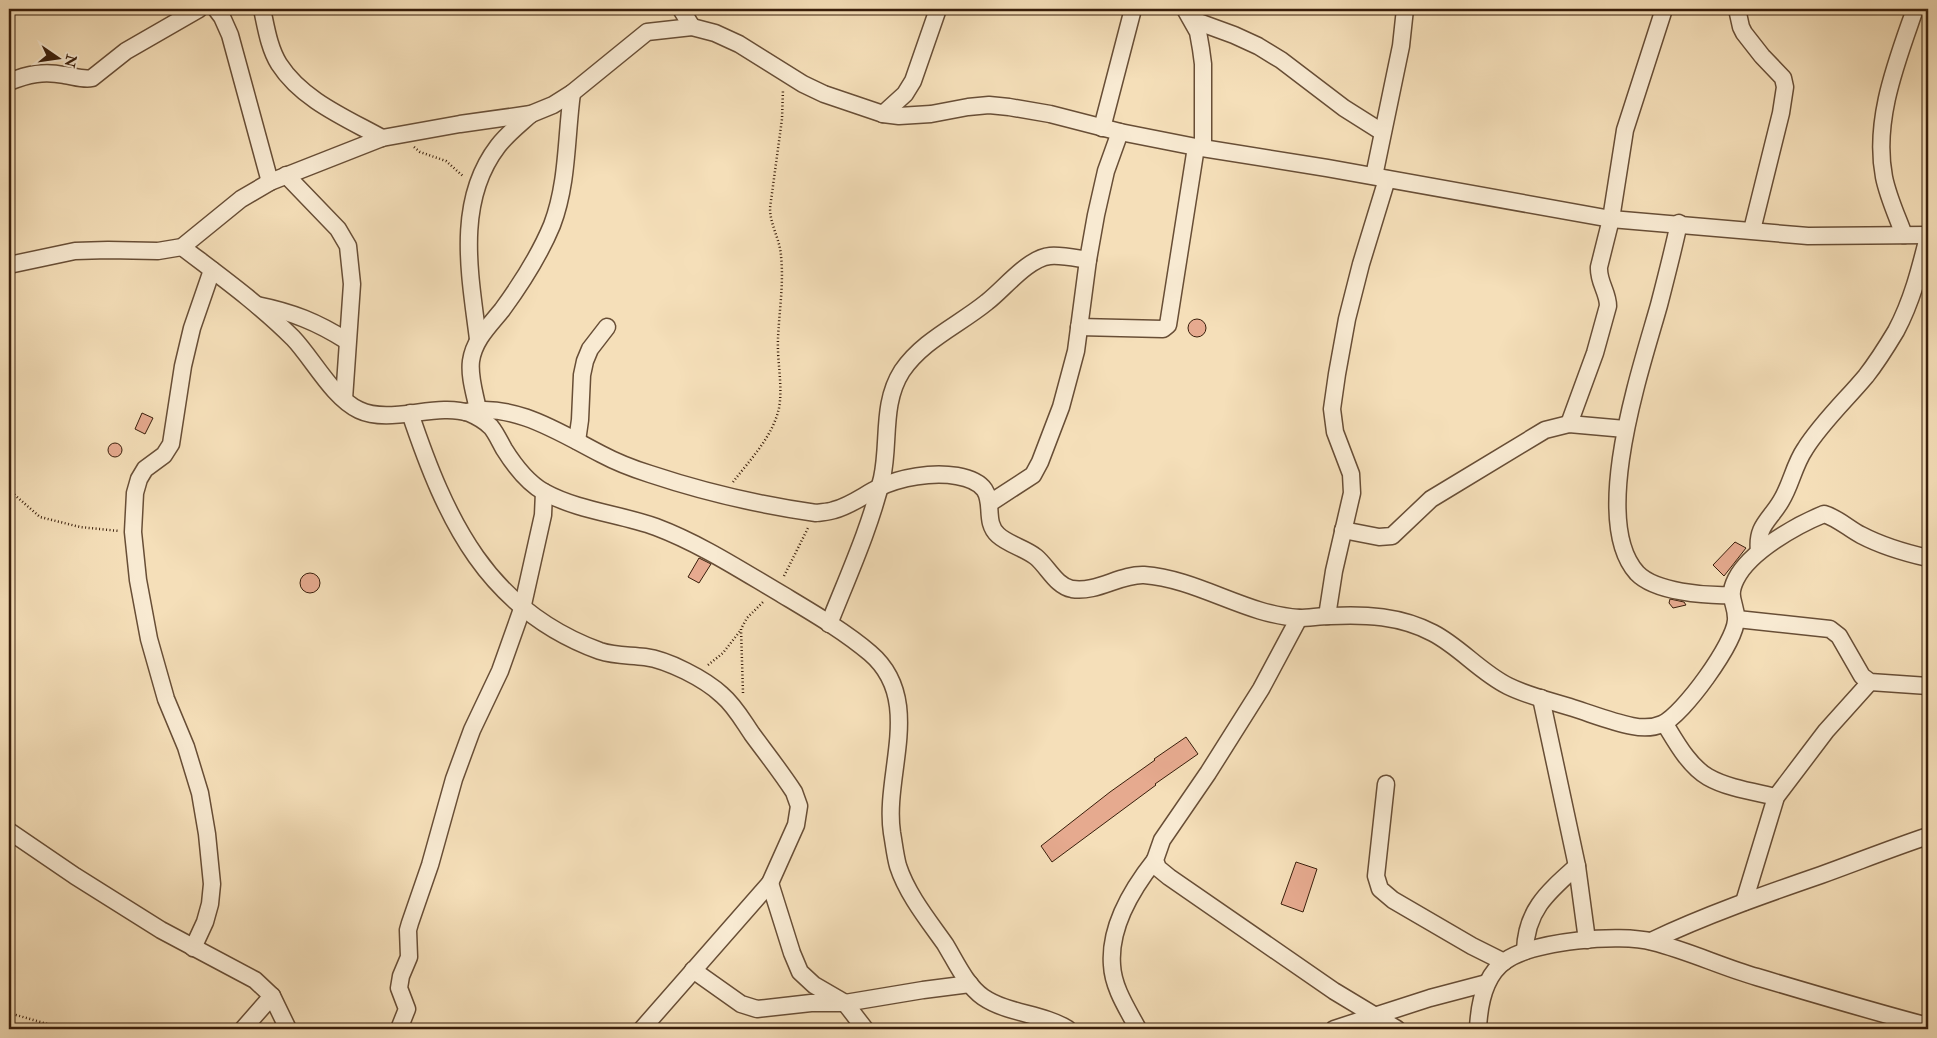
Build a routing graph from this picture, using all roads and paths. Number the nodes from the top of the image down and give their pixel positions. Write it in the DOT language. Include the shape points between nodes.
graph roads {
  1 [pos="199,9"];
  2 [pos="216,9"];
  3 [pos="262,9"];
  4 [pos="681,9"];
  5 [pos="938,9"];
  6 [pos="1133,9"];
  7 [pos="1405,9"];
  8 [pos="1664,9"];
  9 [pos="1737,9"];
  10 [pos="1915,9"];
  11 [pos="1189,15"];
  12 [pos="692,27"];
  13 [pos="784,72"];
  14 [pos="9,82"];
  15 [pos="572,94"];
  16 [pos="531,114"];
  17 [pos="883,114"];
  18 [pos="1102,128"];
  19 [pos="1120,132"];
  20 [pos="1382,132"];
  21 [pos="401,134"];
  22 [pos="382,138"];
  23 [pos="1200,148"];
  24 [pos="286,175"];
  25 [pos="1380,178"];
  26 [pos="270,182"];
  27 [pos="477,187"];
  28 [pos="1611,219"];
  29 [pos="1679,224"];
  30 [pos="1752,230"];
  31 [pos="1904,235"];
  32 [pos="1928,236"];
  33 [pos="182,246"];
  34 [pos="1088,260"];
  35 [pos="9,265"];
  36 [pos="212,270"];
  37 [pos="1923,283"];
  38 [pos="256,305"];
  39 [pos="607,327"];
  40 [pos="1079,328"];
  41 [pos="478,339"];
  42 [pos="347,341"];
  43 [pos="344,399"];
  44 [pos="472,411"];
  45 [pos="410,413"];
  46 [pos="1569,424"];
  47 [pos="1625,429"];
  48 [pos="577,441"];
  49 [pos="879,487"];
  50 [pos="9,490"];
  51 [pos="544,492"];
  52 [pos="723,495"];
  53 [pos="990,503"];
  54 [pos="816,513"];
  55 [pos="1343,530"];
  56 [pos="133,532"];
  57 [pos="1759,551"];
  58 [pos="1928,558"];
  59 [pos="775,590"];
  60 [pos="1731,595"];
  61 [pos="522,609"];
  62 [pos="1327,616"];
  63 [pos="1299,618"];
  64 [pos="1737,619"];
  65 [pos="829,624"];
  66 [pos="741,629"];
  67 [pos="692,676"];
  68 [pos="1870,682"];
  69 [pos="1928,686"];
  70 [pos="743,698"];
  71 [pos="1541,698"];
  72 [pos="1665,724"];
  73 [pos="1386,784"];
  74 [pos="1776,797"];
  75 [pos="9,831"];
  76 [pos="1928,836"];
  77 [pos="1155,860"];
  78 [pos="1576,866"];
  79 [pos="770,883"];
  80 [pos="1744,902"];
  81 [pos="1587,940"];
  82 [pos="1651,941"];
  83 [pos="193,948"];
  84 [pos="1525,951"];
  85 [pos="1504,962"];
  86 [pos="693,970"];
  87 [pos="1486,983"];
  88 [pos="970,984"];
  89 [pos="272,996"];
  90 [pos="846,1003"];
  91 [pos="9,1013"];
  92 [pos="1377,1016"];
  93 [pos="1891,1023"];
  94 [pos="1928,1026"];
  95 [pos="65,1029"];
  96 [pos="242,1029"];
  97 [pos="288,1029"];
  98 [pos="398,1029"];
  99 [pos="642,1029"];
  100 [pos="864,1029"];
  101 [pos="1068,1029"];
  102 [pos="1138,1029"];
  103 [pos="1334,1029"];
  104 [pos="1397,1029"];
  105 [pos="1478,1029"];
  1 -- 14 [label="street" via="126,51 92,78 37,72"];
  2 -- 26 [label="street" via="230,35"];
  3 -- 22 [label="street" via="278,63 292,81 312,97"];
  4 -- 12 [label="street"];
  5 -- 17 [label="street" via="913,81 905,94"];
  6 -- 18 [label="street"];
  7 -- 20 [label="street"];
  8 -- 28 [label="street" via="1625,130"];
  9 -- 30 [label="street" via="1744,33 1783,78 1785,87"];
  10 -- 31 [label="street" via="1894,68 1884,112 1882,145 1884,176"];
  11 -- 20 [label="street" via="1258,46"];
  11 -- 23 [label="street" via="1198,32 1203,64"];
  12 -- 13 [label="street" via="739,44"];
  12 -- 15 [label="street" via="648,32"];
  13 -- 17 [label="street" via="824,94"];
  13 -- 52 [label="path" via="782,119 770,208 770,219 781,254 779,408 765,439"];
  15 -- 16 [label="street"];
  15 -- 41 [label="street" via="564,178 552,226 520,282"];
  16 -- 21 [label="street"];
  16 -- 27 [label="street" via="498,145 484,167"];
  17 -- 18 [label="street" via="931,114 989,105 1030,110"];
  18 -- 19 [label="street"];
  19 -- 23 [label="street"];
  19 -- 34 [label="street" via="1106,170"];
  20 -- 25 [label="street"];
  21 -- 22 [label="street"];
  21 -- 27 [label="path" via="420,152 446,161"];
  22 -- 24 [label="street"];
  23 -- 25 [label="street"];
  23 -- 40 [label="street" via="1168,325 1163,329"];
  24 -- 26 [label="street"];
  24 -- 42 [label="street" via="338,229 348,246 352,284"];
  25 -- 28 [label="street"];
  25 -- 55 [label="street" via="1347,319 1332,409 1335,432 1351,474 1352,493"];
  26 -- 33 [label="street" via="241,199"];
  27 -- 41 [label="street" via="468,244"];
  28 -- 29 [label="street"];
  28 -- 46 [label="street" via="1598,275 1608,306"];
  29 -- 30 [label="street"];
  29 -- 47 [label="street"];
  30 -- 31 [label="street" via="1808,236"];
  31 -- 32 [label="street"];
  32 -- 37 [label="street"];
  33 -- 35 [label="street" via="158,251 75,251"];
  33 -- 36 [label="street"];
  34 -- 40 [label="street"];
  34 -- 49 [label="street" via="1048,256 1036,260 986,304 916,354 902,372 891,395"];
  36 -- 38 [label="street"];
  36 -- 56 [label="street" via="183,366 171,444 139,479"];
  37 -- 57 [label="street" via="1868,374 1797,462 1781,502 1760,532"];
  38 -- 42 [label="street" via="303,317"];
  38 -- 43 [label="street" via="309,355"];
  39 -- 48 [label="street" via="585,361"];
  40 -- 53 [label="street" via="1070,377 1040,462 1033,475"];
  41 -- 44 [label="street" via="470,363"];
  42 -- 43 [label="street"];
  43 -- 45 [label="street" via="369,414"];
  44 -- 45 [label="street"];
  44 -- 48 [label="street" via="492,409 512,413"];
  44 -- 51 [label="street" via="492,428 521,472"];
  45 -- 61 [label="street" via="428,465 470,550"];
  46 -- 47 [label="street"];
  46 -- 55 [label="street" via="1545,430 1431,499 1392,536 1379,537"];
  47 -- 60 [label="street" via="1617,511 1621,539 1629,561 1650,583 1711,596"];
  48 -- 52 [label="street" via="648,474"];
  49 -- 53 [label="street" via="915,477 960,476 984,489"];
  49 -- 54 [label="street" via="834,510"];
  49 -- 65 [label="street"];
  50 -- 56 [label="path" via="40,517 80,527"];
  51 -- 59 [label="street" via="581,507 655,527 696,545"];
  51 -- 61 [label="street" via="543,515"];
  52 -- 54 [label="street"];
  53 -- 63 [label="street" via="992,527 998,535 1036,557 1062,585 1073,589 1093,588 1120,578 1142,575 1163,578 1269,612"];
  54 -- 59 [label="path"];
  55 -- 62 [label="street"];
  56 -- 83 [label="street" via="149,639 166,699 200,793 207,834 212,884 210,904"];
  57 -- 58 [label="street" via="1824,514 1864,537"];
  57 -- 60 [label="street" via="1737,577"];
  59 -- 65 [label="street"];
  59 -- 66 [label="path" via="747,618"];
  60 -- 64 [label="street"];
  61 -- 67 [label="street" via="602,652 656,659"];
  61 -- 98 [label="street" via="500,671 472,730 454,779 410,923 409,957 399,988 407,1009"];
  62 -- 63 [label="street"];
  62 -- 71 [label="street" via="1383,616 1408,622 1434,633 1509,686"];
  63 -- 77 [label="street" via="1261,689 1162,840"];
  64 -- 68 [label="street" via="1830,629 1839,636 1862,676"];
  64 -- 72 [label="street" via="1716,665"];
  65 -- 88 [label="street" via="873,655 888,673 900,711 890,800 899,867 917,902"];
  66 -- 67 [label="path" via="723,653"];
  66 -- 70 [label="path"];
  67 -- 79 [label="street" via="722,694 734,707 794,792 799,806 796,825"];
  68 -- 69 [label="street"];
  68 -- 74 [label="street" via="1826,731"];
  71 -- 72 [label="street" via="1633,726 1649,728"];
  71 -- 78 [label="street"];
  72 -- 74 [label="street" via="1684,754 1708,777"];
  73 -- 85 [label="street" via="1376,876 1380,889 1434,925"];
  74 -- 80 [label="street"];
  75 -- 83 [label="street" via="75,876"];
  76 -- 80 [label="street"];
  77 -- 92 [label="street" via="1158,868 1169,877 1334,991"];
  77 -- 102 [label="street" via="1138,881 1124,907 1114,938 1112,965 1119,992"];
  78 -- 81 [label="street"];
  78 -- 84 [label="street" via="1556,885 1529,921"];
  79 -- 86 [label="street"];
  79 -- 90 [label="street" via="800,972 814,985"];
  80 -- 82 [label="street"];
  81 -- 82 [label="street"];
  81 -- 84 [label="street"];
  82 -- 93 [label="street"];
  83 -- 89 [label="street" via="255,980"];
  84 -- 85 [label="street"];
  85 -- 87 [label="street"];
  86 -- 90 [label="street" via="741,1004 756,1009"];
  86 -- 99 [label="street"];
  87 -- 92 [label="street"];
  87 -- 105 [label="street"];
  88 -- 90 [label="street"];
  88 -- 101 [label="street" via="981,996 999,1006 1040,1017"];
  89 -- 96 [label="street"];
  89 -- 97 [label="street"];
  90 -- 100 [label="street"];
  91 -- 95 [label="path"];
  92 -- 103 [label="street"];
  92 -- 104 [label="street"];
  93 -- 94 [label="street"];
}
